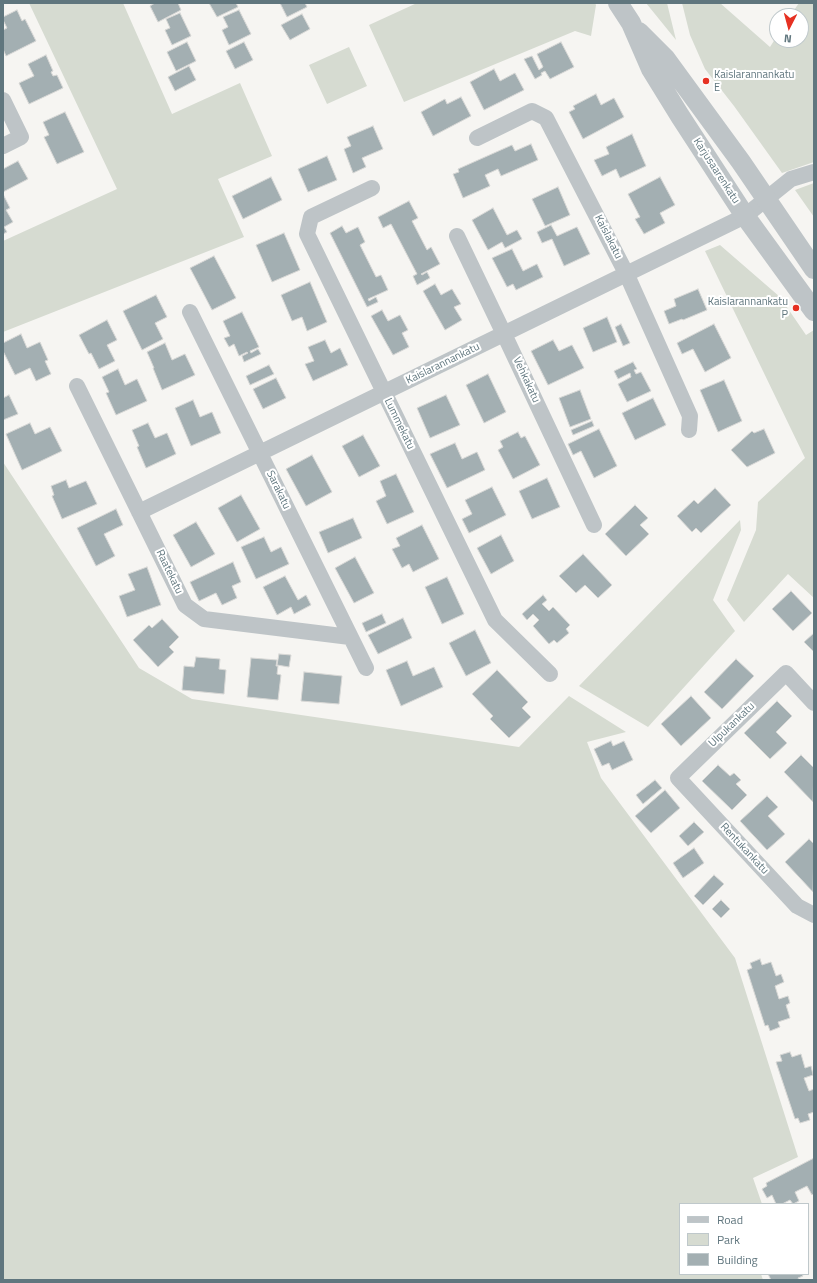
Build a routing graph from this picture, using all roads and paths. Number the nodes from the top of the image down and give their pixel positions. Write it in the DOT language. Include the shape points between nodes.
graph roads {
  1 [pos="618,3"];
  2 [pos="631,23"];
  3 [pos="3,100"];
  4 [pos="477,138"];
  5 [pos="3,146"];
  6 [pos="814,172"];
  7 [pos="372,188"];
  8 [pos="766,199"];
  9 [pos="745,216"];
  10 [pos="457,236"];
  11 [pos="814,269"];
  12 [pos="627,275"];
  13 [pos="814,311"];
  14 [pos="190,312"];
  15 [pos="504,334"];
  16 [pos="78,386"];
  17 [pos="384,393"];
  18 [pos="689,430"];
  19 [pos="260,454"];
  20 [pos="140,512"];
  21 [pos="594,525"];
  22 [pos="350,637"];
  23 [pos="366,668"];
  24 [pos="550,674"];
  25 [pos="814,703"];
  26 [pos="678,778"];
  27 [pos="814,915"];
  1 -- 2 [label="street, Karjusaarenkatu"];
  2 -- 8 [label="street, Karjusaarenkatu" via="664,58"];
  2 -- 9 [label="street, Karjusaarenkatu" via="651,69"];
  3 -- 5 [label="street" via="21,137"];
  4 -- 12 [label="street, Kaislakatu" via="532,111 546,118"];
  6 -- 8 [label="street, Kaislarannankatu" via="791,179"];
  7 -- 17 [label="street, Lummekatu" via="312,217 307,234"];
  8 -- 9 [label="street, Kaislarannankatu"];
  8 -- 11 [label="street, Karjusaarenkatu"];
  9 -- 12 [label="street, Kaislarannankatu"];
  9 -- 13 [label="street, Karjusaarenkatu"];
  10 -- 15 [label="street, Vehkakatu"];
  12 -- 15 [label="street, Kaislarannankatu"];
  12 -- 18 [label="street, Kaislakatu" via="690,416"];
  14 -- 19 [label="street, Sarakatu"];
  15 -- 17 [label="street, Kaislarannankatu"];
  15 -- 21 [label="street, Vehkakatu"];
  16 -- 20 [label="street, Raatekatu"];
  17 -- 19 [label="street, Kaislarannankatu"];
  17 -- 24 [label="street, Lummekatu" via="495,620"];
  19 -- 20 [label="street, Kaislarannankatu"];
  19 -- 22 [label="street, Sarakatu"];
  20 -- 22 [label="street, Raatekatu" via="185,605 204,619"];
  22 -- 23 [label="street, Sarakatu"];
  25 -- 26 [label="street, Ulpukankatu" via="786,673"];
  26 -- 27 [label="street, Rentukankatu" via="797,906"];
}
